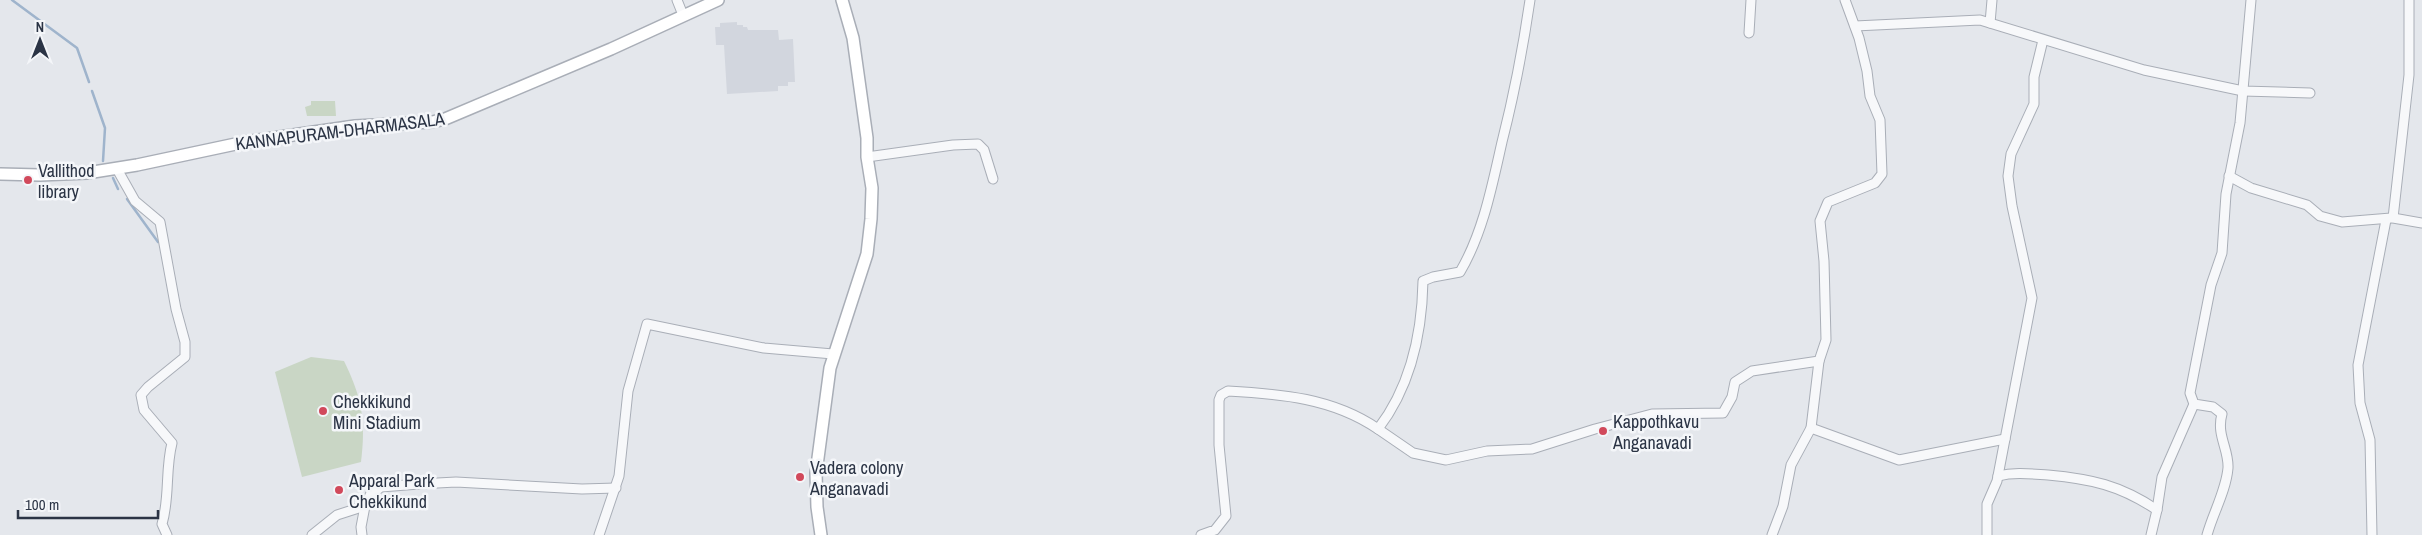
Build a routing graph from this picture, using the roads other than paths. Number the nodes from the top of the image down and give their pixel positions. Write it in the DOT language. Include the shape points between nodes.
graph roads {
  1 [pos="677,0"];
  2 [pos="718,0"];
  3 [pos="842,0"];
  4 [pos="1530,0"];
  5 [pos="1751,0"];
  6 [pos="1845,0"];
  7 [pos="1992,0"];
  8 [pos="2251,0"];
  9 [pos="2409,0"];
  10 [pos="683,15"];
  11 [pos="1990,23"];
  12 [pos="1855,26"];
  13 [pos="1750,33"];
  14 [pos="2043,40"];
  15 [pos="2243,91"];
  16 [pos="2310,93"];
  17 [pos="867,157"];
  18 [pos="117,169"];
  19 [pos="0,174"];
  20 [pos="2229,176"];
  21 [pos="994,178"];
  22 [pos="2389,219"];
  23 [pos="2422,224"];
  24 [pos="833,354"];
  25 [pos="1819,361"];
  26 [pos="2194,404"];
  27 [pos="1811,428"];
  28 [pos="1378,429"];
  29 [pos="2005,439"];
  30 [pos="1998,476"];
  31 [pos="616,488"];
  32 [pos="365,506"];
  33 [pos="2158,510"];
  34 [pos="167,535"];
  35 [pos="312,535"];
  36 [pos="362,535"];
  37 [pos="599,535"];
  38 [pos="821,535"];
  39 [pos="1201,535"];
  40 [pos="1772,535"];
  41 [pos="1987,535"];
  42 [pos="2151,535"];
  43 [pos="2207,535"];
  44 [pos="2372,535"];
  1 -- 10 [label="street"];
  2 -- 10 [label="main road, KANNAPURAM-DHARMASALA"];
  3 -- 17 [label="main road" via="853,38"];
  4 -- 28 [label="street" via="1512,104 1471,254 1460,272 1423,282 1418,343 1404,382"];
  5 -- 13 [label="street"];
  6 -- 12 [label="street"];
  7 -- 11 [label="street"];
  8 -- 15 [label="street"];
  9 -- 22 [label="street" via="2409,75"];
  10 -- 18 [label="main road, KANNAPURAM-DHARMASALA" via="445,119 355,126 245,142"];
  11 -- 12 [label="street" via="1980,20"];
  11 -- 14 [label="street"];
  12 -- 25 [label="street" via="1870,96 1880,120 1882,174 1875,183 1828,202 1820,221 1826,340"];
  14 -- 15 [label="street" via="2144,70"];
  14 -- 29 [label="street" via="2034,78 2034,104 2011,154 2008,176 2032,298"];
  15 -- 16 [label="street"];
  15 -- 20 [label="street"];
  17 -- 21 [label="street" via="978,144 984,150"];
  17 -- 24 [label="main road" via="872,188 867,254"];
  18 -- 19 [label="main road, KANNAPURAM-DHARMASALA" via="40,176"];
  18 -- 34 [label="street" via="135,201 160,222 176,309 186,342 185,356 141,395 144,410 172,443 167,506 162,524"];
  20 -- 22 [label="street" via="2251,188 2307,205 2320,216 2334,220"];
  20 -- 26 [label="street" via="2222,222 2222,253 2211,284 2190,394"];
  22 -- 23 [label="street"];
  22 -- 44 [label="street" via="2358,365 2360,403 2370,440"];
  24 -- 31 [label="street" via="764,348 646,324 628,391"];
  24 -- 38 [label="main road" via="816,473"];
  25 -- 27 [label="street"];
  25 -- 28 [label="street" via="1752,371 1735,382 1732,397 1723,413 1652,414 1532,449 1487,451 1446,460 1413,453"];
  26 -- 33 [label="street" via="2162,477"];
  26 -- 43 [label="street" via="2213,407 2222,414 2219,425 2228,466 2221,498"];
  27 -- 29 [label="street" via="1899,460"];
  27 -- 40 [label="street" via="1791,466"];
  28 -- 39 [label="street" via="1324,403 1279,395 1228,392 1221,395 1219,445 1226,516 1215,530"];
  29 -- 30 [label="street"];
  30 -- 33 [label="street" via="2010,473 2088,479 2130,494"];
  30 -- 41 [label="street" via="1987,504"];
  31 -- 32 [label="street" via="456,482 419,484 381,487 370,495"];
  31 -- 37 [label="street"];
  32 -- 35 [label="street" via="337,515"];
  32 -- 36 [label="street" via="360,527"];
  33 -- 42 [label="street"];
}
